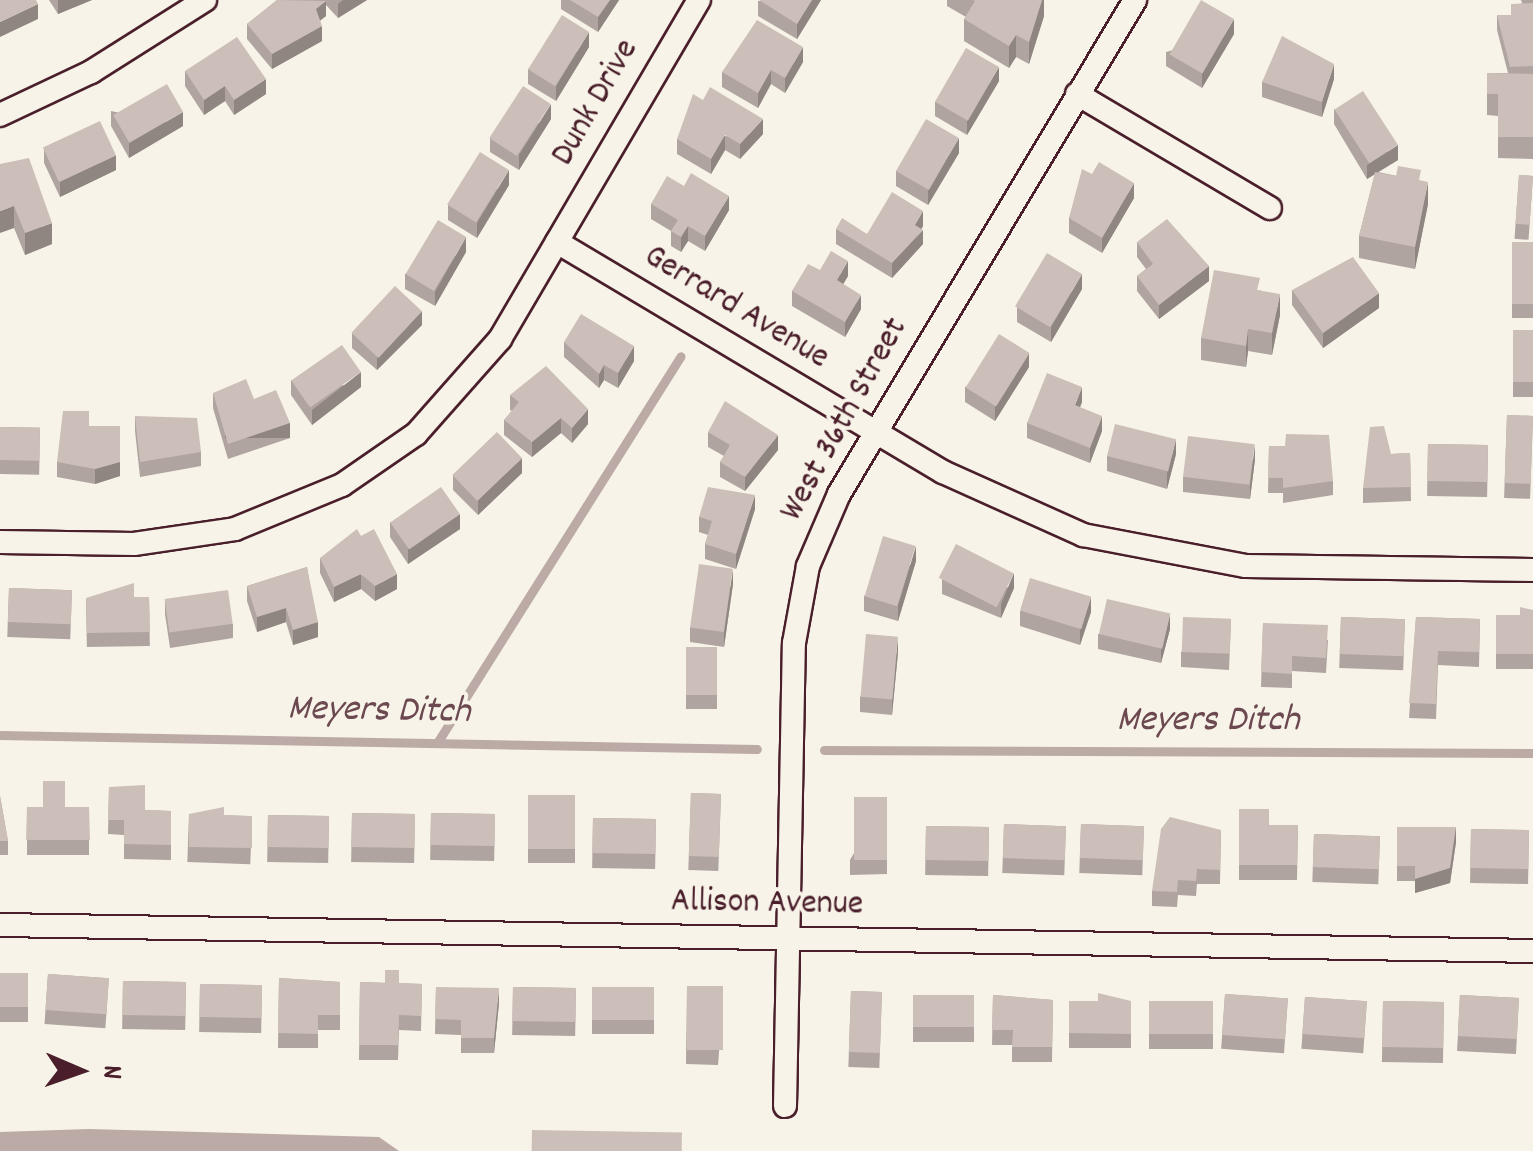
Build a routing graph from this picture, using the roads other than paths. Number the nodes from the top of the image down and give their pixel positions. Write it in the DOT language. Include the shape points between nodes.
graph roads {
  1 [pos="205,0"];
  2 [pos="698,0"];
  3 [pos="1134,0"];
  4 [pos="1077,94"];
  5 [pos="0,116"];
  6 [pos="1270,208"];
  7 [pos="557,242"];
  8 [pos="877,432"];
  9 [pos="0,542"];
  10 [pos="1533,570"];
  11 [pos="0,925"];
  12 [pos="788,940"];
  13 [pos="1533,952"];
  14 [pos="784,1106"];
  1 -- 5 [label="street" via="91,72"];
  2 -- 7 [label="street, Dunk Drive"];
  3 -- 4 [label="street, West 36th Street"];
  4 -- 6 [label="street"];
  4 -- 8 [label="street, West 36th Street"];
  7 -- 8 [label="street, Gerrard Avenue"];
  7 -- 9 [label="street" via="462,389 342,485 271,517 184,539"];
  8 -- 10 [label="street, Gerrard Avenue" via="1010,507 1145,552 1246,566"];
  8 -- 12 [label="street, West 36th Street" via="832,506 798,611"];
  11 -- 12 [label="street, Allison Avenue"];
  12 -- 13 [label="street, Allison Avenue"];
  12 -- 14 [label="street, West 36th Street"];
}
